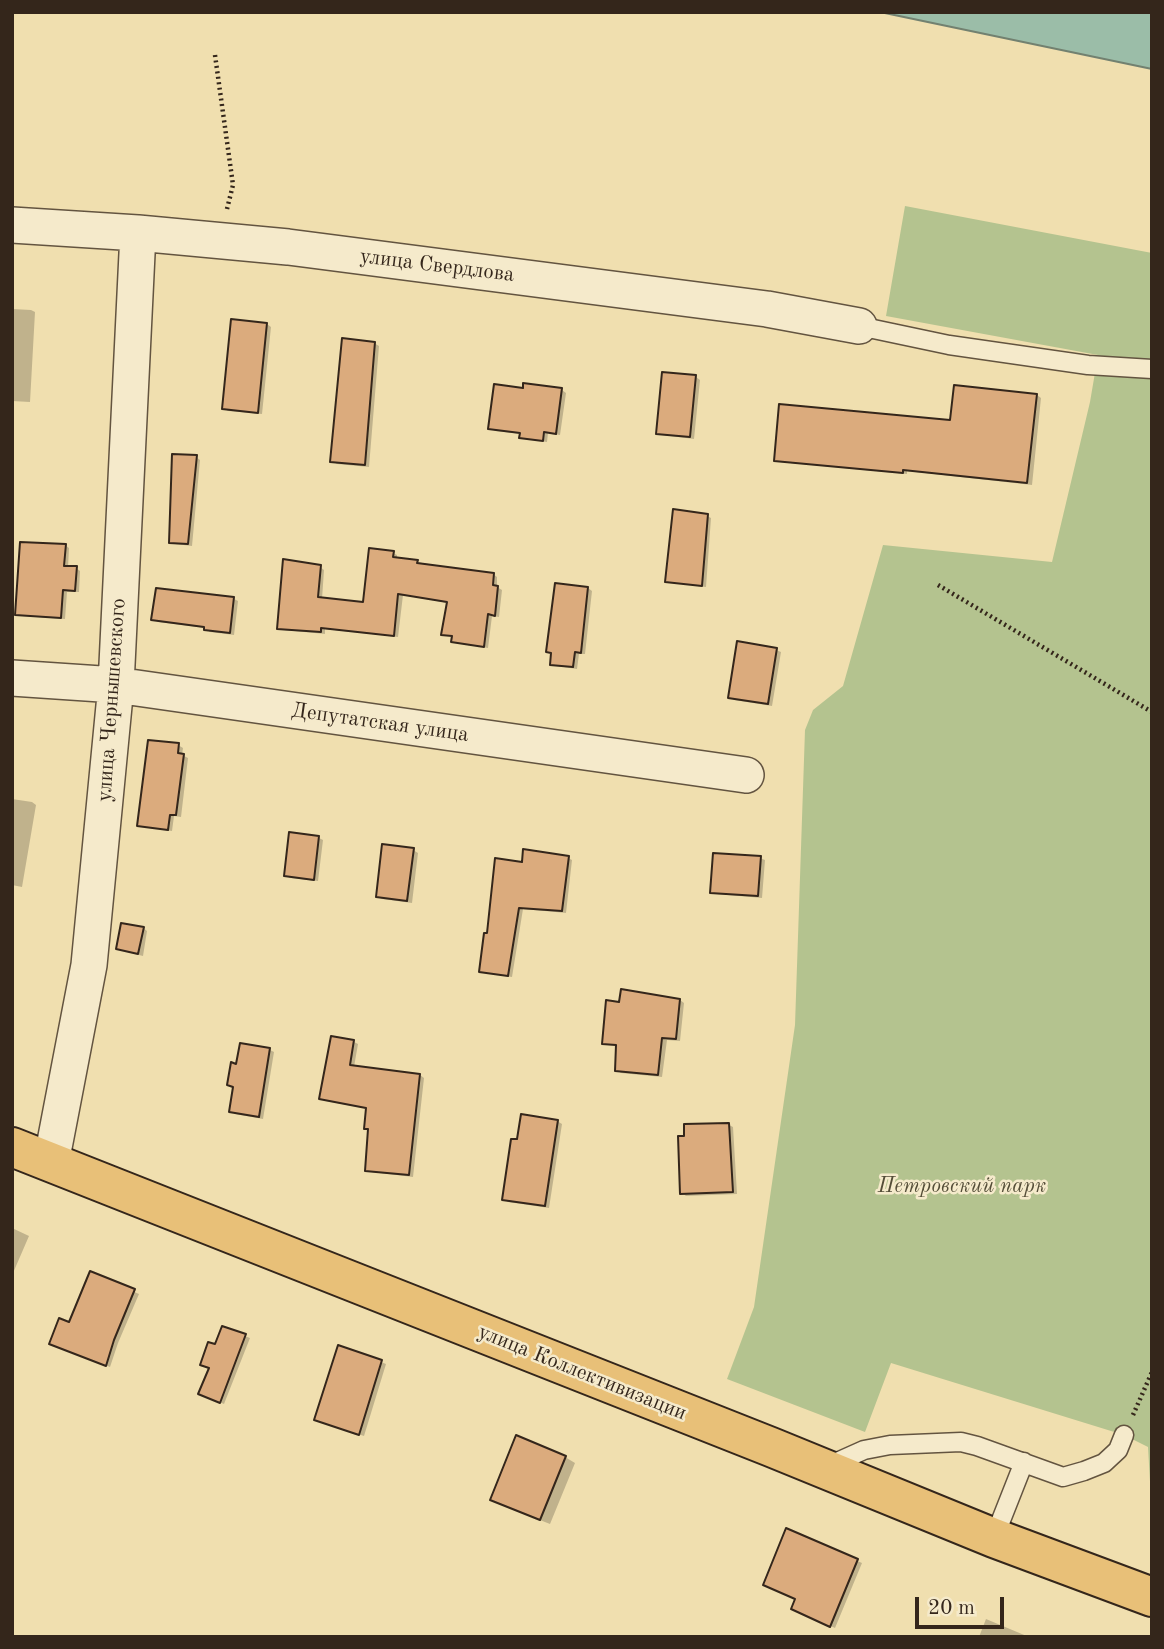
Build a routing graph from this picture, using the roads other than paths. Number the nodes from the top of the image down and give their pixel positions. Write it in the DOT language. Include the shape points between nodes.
graph roads {
  1 [pos="12,225"];
  2 [pos="138,233"];
  3 [pos="859,326"];
  4 [pos="1152,369"];
  5 [pos="12,678"];
  6 [pos="116,685"];
  7 [pos="746,775"];
  8 [pos="12,1147"];
  9 [pos="51,1163"];
  10 [pos="1124,1435"];
  11 [pos="1024,1462"];
  12 [pos="822,1468"];
  13 [pos="994,1538"];
  14 [pos="1152,1597"];
  1 -- 2 [label="street, улица Свердлова"];
  2 -- 3 [label="street, улица Свердлова" via="288,247 767,309"];
  2 -- 6 [label="street, улица Чернышевского"];
  3 -- 4 [label="lane" via="949,345 1088,365"];
  5 -- 6 [label="street, Депутатская улица"];
  6 -- 7 [label="street, Депутатская улица"];
  6 -- 9 [label="street, улица Чернышевского" via="89,965"];
  8 -- 9 [label="main road, улица Коллективизации"];
  9 -- 12 [label="main road, улица Коллективизации"];
  10 -- 11 [label="lane" via="1118,1450 1104,1463 1063,1477"];
  11 -- 12 [label="lane" via="961,1442 890,1445 864,1450"];
  11 -- 13 [label="lane"];
  12 -- 13 [label="main road, улица Коллективизации"];
  13 -- 14 [label="main road, улица Коллективизации"];
}
